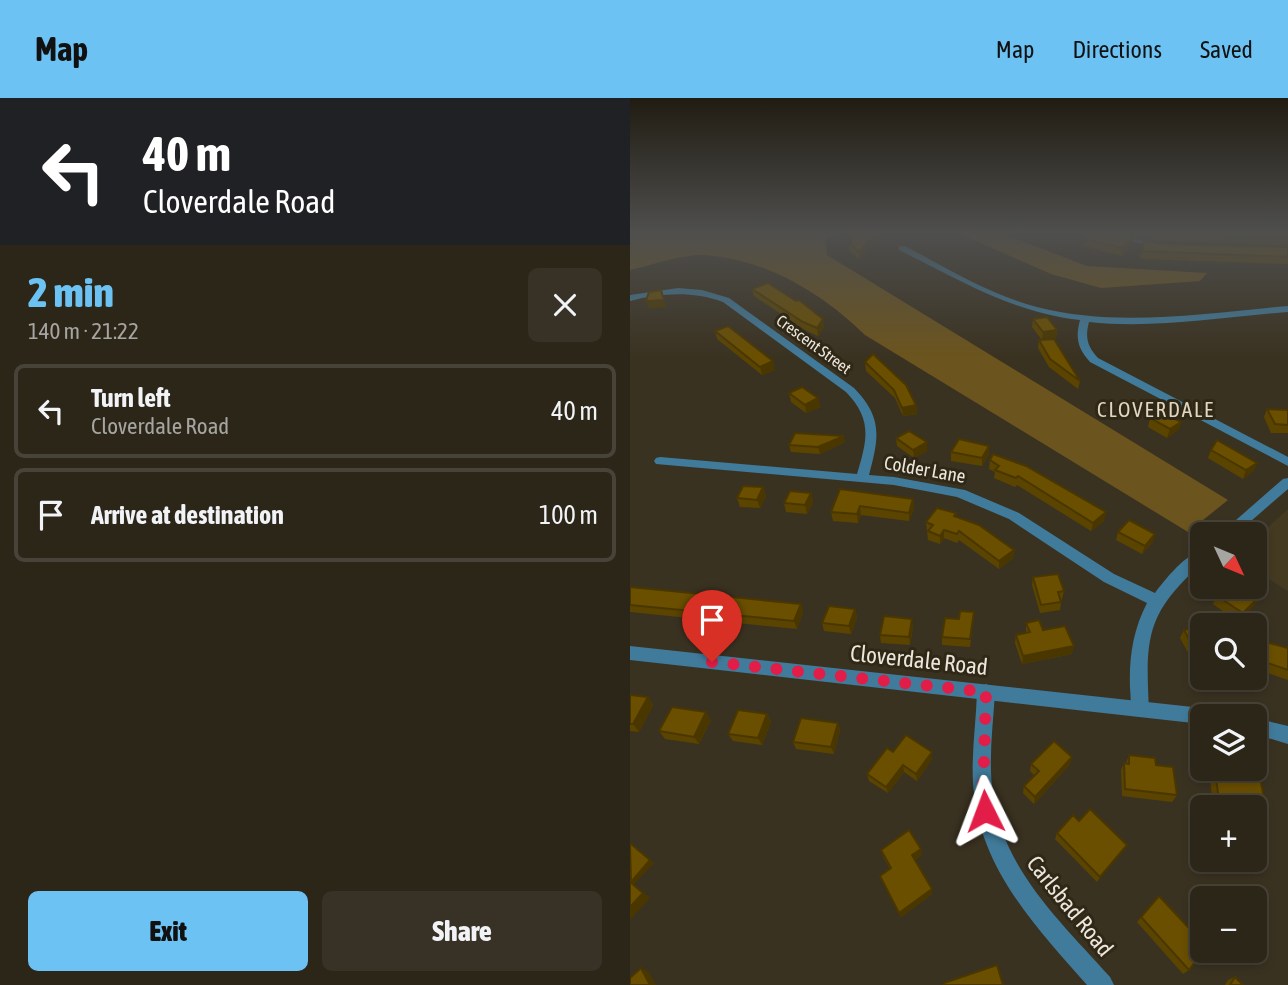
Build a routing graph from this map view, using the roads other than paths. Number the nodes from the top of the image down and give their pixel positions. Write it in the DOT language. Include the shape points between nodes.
graph roads {
  1 [pos="956,274"];
  2 [pos="630,298"];
  3 [pos="1288,309"];
  4 [pos="1085,318"];
  5 [pos="660,461"];
  6 [pos="1288,463"];
  7 [pos="862,477"];
  8 [pos="1288,482"];
  9 [pos="1241,522"];
  10 [pos="1190,565"];
  11 [pos="1156,600"];
  12 [pos="630,653"];
  13 [pos="986,692"];
  14 [pos="1140,709"];
  15 [pos="1190,715"];
  16 [pos="1267,729"];
  17 [pos="1288,735"];
  18 [pos="1102,985"];
  1 -- 4 [label="street" via="1015,303"];
  2 -- 7 [label="street, Crescent Street" via="684,291 726,300 850,390 866,407 873,430"];
  3 -- 4 [label="street" via="1143,319"];
  4 -- 6 [label="street" via="1080,339 1094,360"];
  5 -- 7 [label="street, Colder Lane"];
  7 -- 11 [label="street, Colder Lane" via="942,488 990,504 1109,578"];
  8 -- 9 [label="street"];
  10 -- 11 [label="street"];
  11 -- 14 [label="street" via="1141,636"];
  12 -- 13 [label="street, Cloverdale Road"];
  13 -- 14 [label="street, Cloverdale Road"];
  13 -- 18 [label="street, Carlsbad Road" via="983,792 995,842 1026,898"];
  14 -- 15 [label="street, Cloverdale Road"];
  16 -- 17 [label="street"];
}
